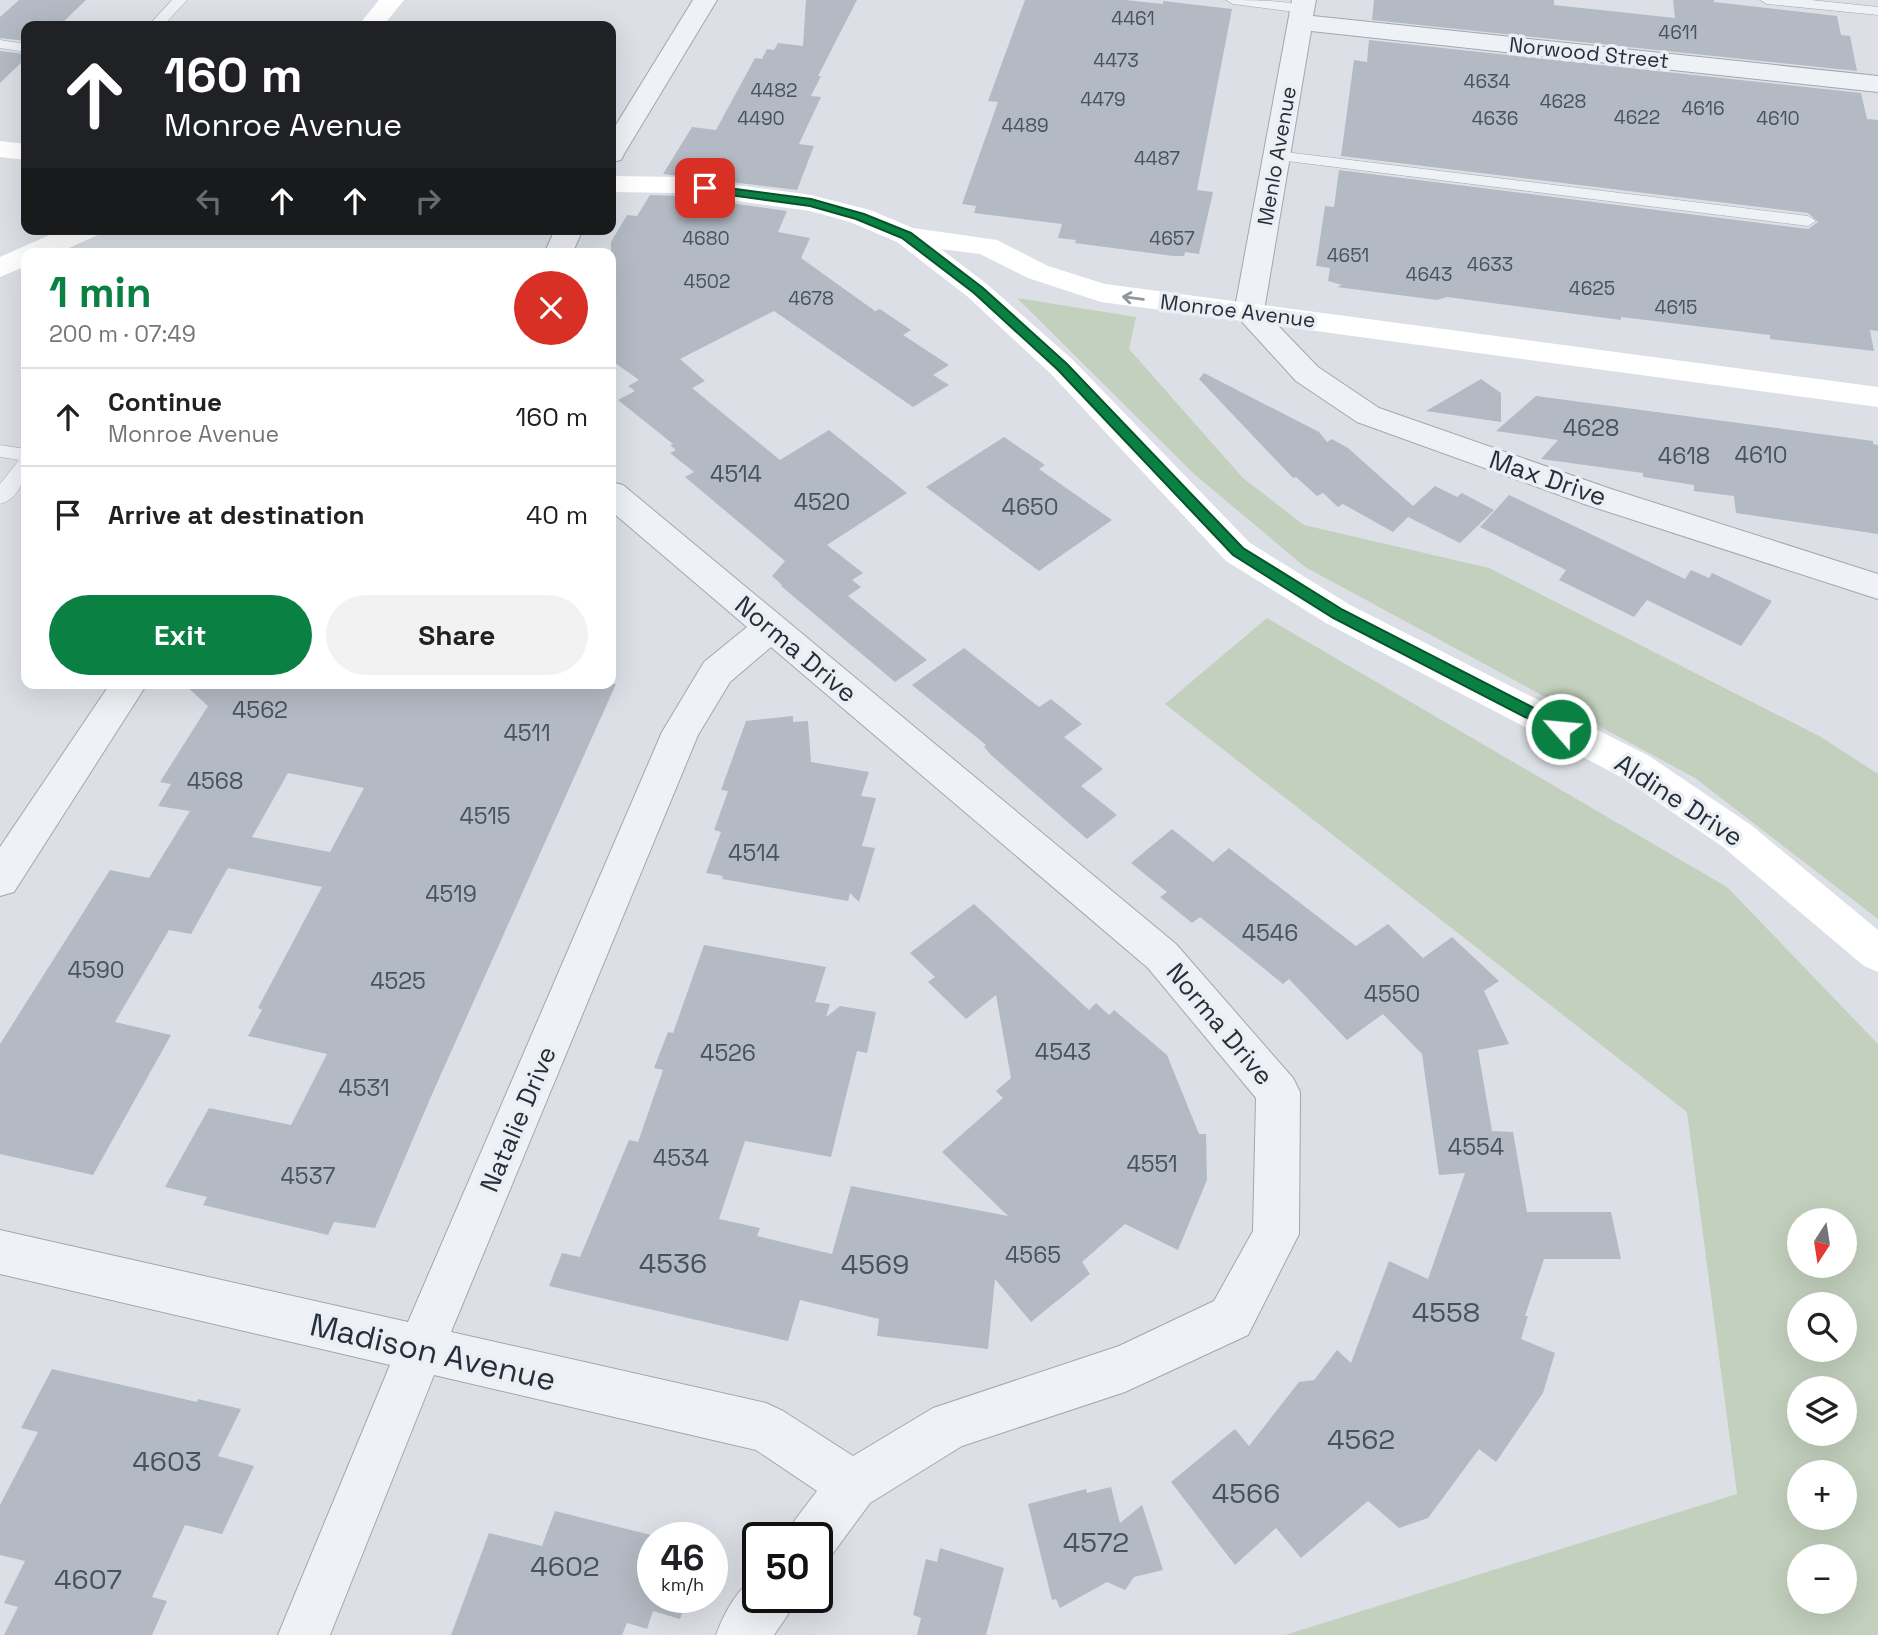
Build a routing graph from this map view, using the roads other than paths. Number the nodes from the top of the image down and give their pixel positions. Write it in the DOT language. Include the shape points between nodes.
graph roads {
  1 [pos="180,0"];
  2 [pos="392,0"];
  3 [pos="705,0"];
  4 [pos="1233,0"];
  5 [pos="1767,0"];
  6 [pos="1302,10"];
  7 [pos="1878,11"];
  8 [pos="160,21"];
  9 [pos="374,21"];
  10 [pos="0,44"];
  11 [pos="21,47"];
  12 [pos="1878,84"];
  13 [pos="616,140"];
  14 [pos="0,149"];
  15 [pos="21,151"];
  16 [pos="1277,156"];
  17 [pos="616,184"];
  18 [pos="1808,221"];
  19 [pos="74,235"];
  20 [pos="906,236"];
  21 [pos="44,248"];
  22 [pos="21,258"];
  23 [pos="0,268"];
  24 [pos="1250,313"];
  25 [pos="1878,397"];
  26 [pos="0,451"];
  27 [pos="21,454"];
  28 [pos="21,472"];
  29 [pos="0,497"];
  30 [pos="616,497"];
  31 [pos="1878,587"];
  32 [pos="770,628"];
  33 [pos="126,689"];
  34 [pos="0,880"];
  35 [pos="1878,954"];
  36 [pos="0,1252"];
  37 [pos="421,1349"];
  38 [pos="852,1485"];
  39 [pos="825,1522"];
  40 [pos="758,1613"];
  41 [pos="304,1635"];
  42 [pos="742,1635"];
  1 -- 8 [label="lane"];
  2 -- 9 [label="main road"];
  3 -- 13 [label="street"];
  4 -- 6 [label="lane"];
  5 -- 7 [label="lane"];
  6 -- 12 [label="street, Norwood Street"];
  6 -- 16 [label="street, Menlo Avenue"];
  10 -- 11 [label="lane"];
  14 -- 15 [label="main road"];
  16 -- 18 [label="lane"];
  16 -- 24 [label="street, Menlo Avenue"];
  17 -- 20 [label="main road, Monroe Avenue" via="678,185 811,202"];
  19 -- 21 [label="main road"];
  24 -- 20 [label="main road, Monroe Avenue, one-way" via="1101,293 1038,272 987,246"];
  20 -- 35 [label="main road, Aldine Drive" via="978,291 1062,367 1238,552 1338,614 1636,767 1737,836"];
  22 -- 23 [label="main road"];
  24 -- 25 [label="main road, Monroe Avenue"];
  24 -- 31 [label="street, Max Drive" via="1307,374 1368,415 1599,497"];
  26 -- 27 [label="lane"];
  28 -- 29 [label="lane"];
  30 -- 32 [label="street, Norma Drive"];
  32 -- 37 [label="street, Natalie Drive" via="717,672 681,732"];
  32 -- 38 [label="street, Norma Drive" via="1162,956 1278,1093 1276,1234 1231,1318 1125,1368 950,1425"];
  33 -- 34 [label="street"];
  36 -- 37 [label="street, Madison Avenue"];
  37 -- 38 [label="street, Madison Avenue" via="766,1428"];
  37 -- 41 [label="street, Natalie Drive"];
  38 -- 39 [label="street, Norma Drive"];
  40 -- 42 [label="street"];
}
